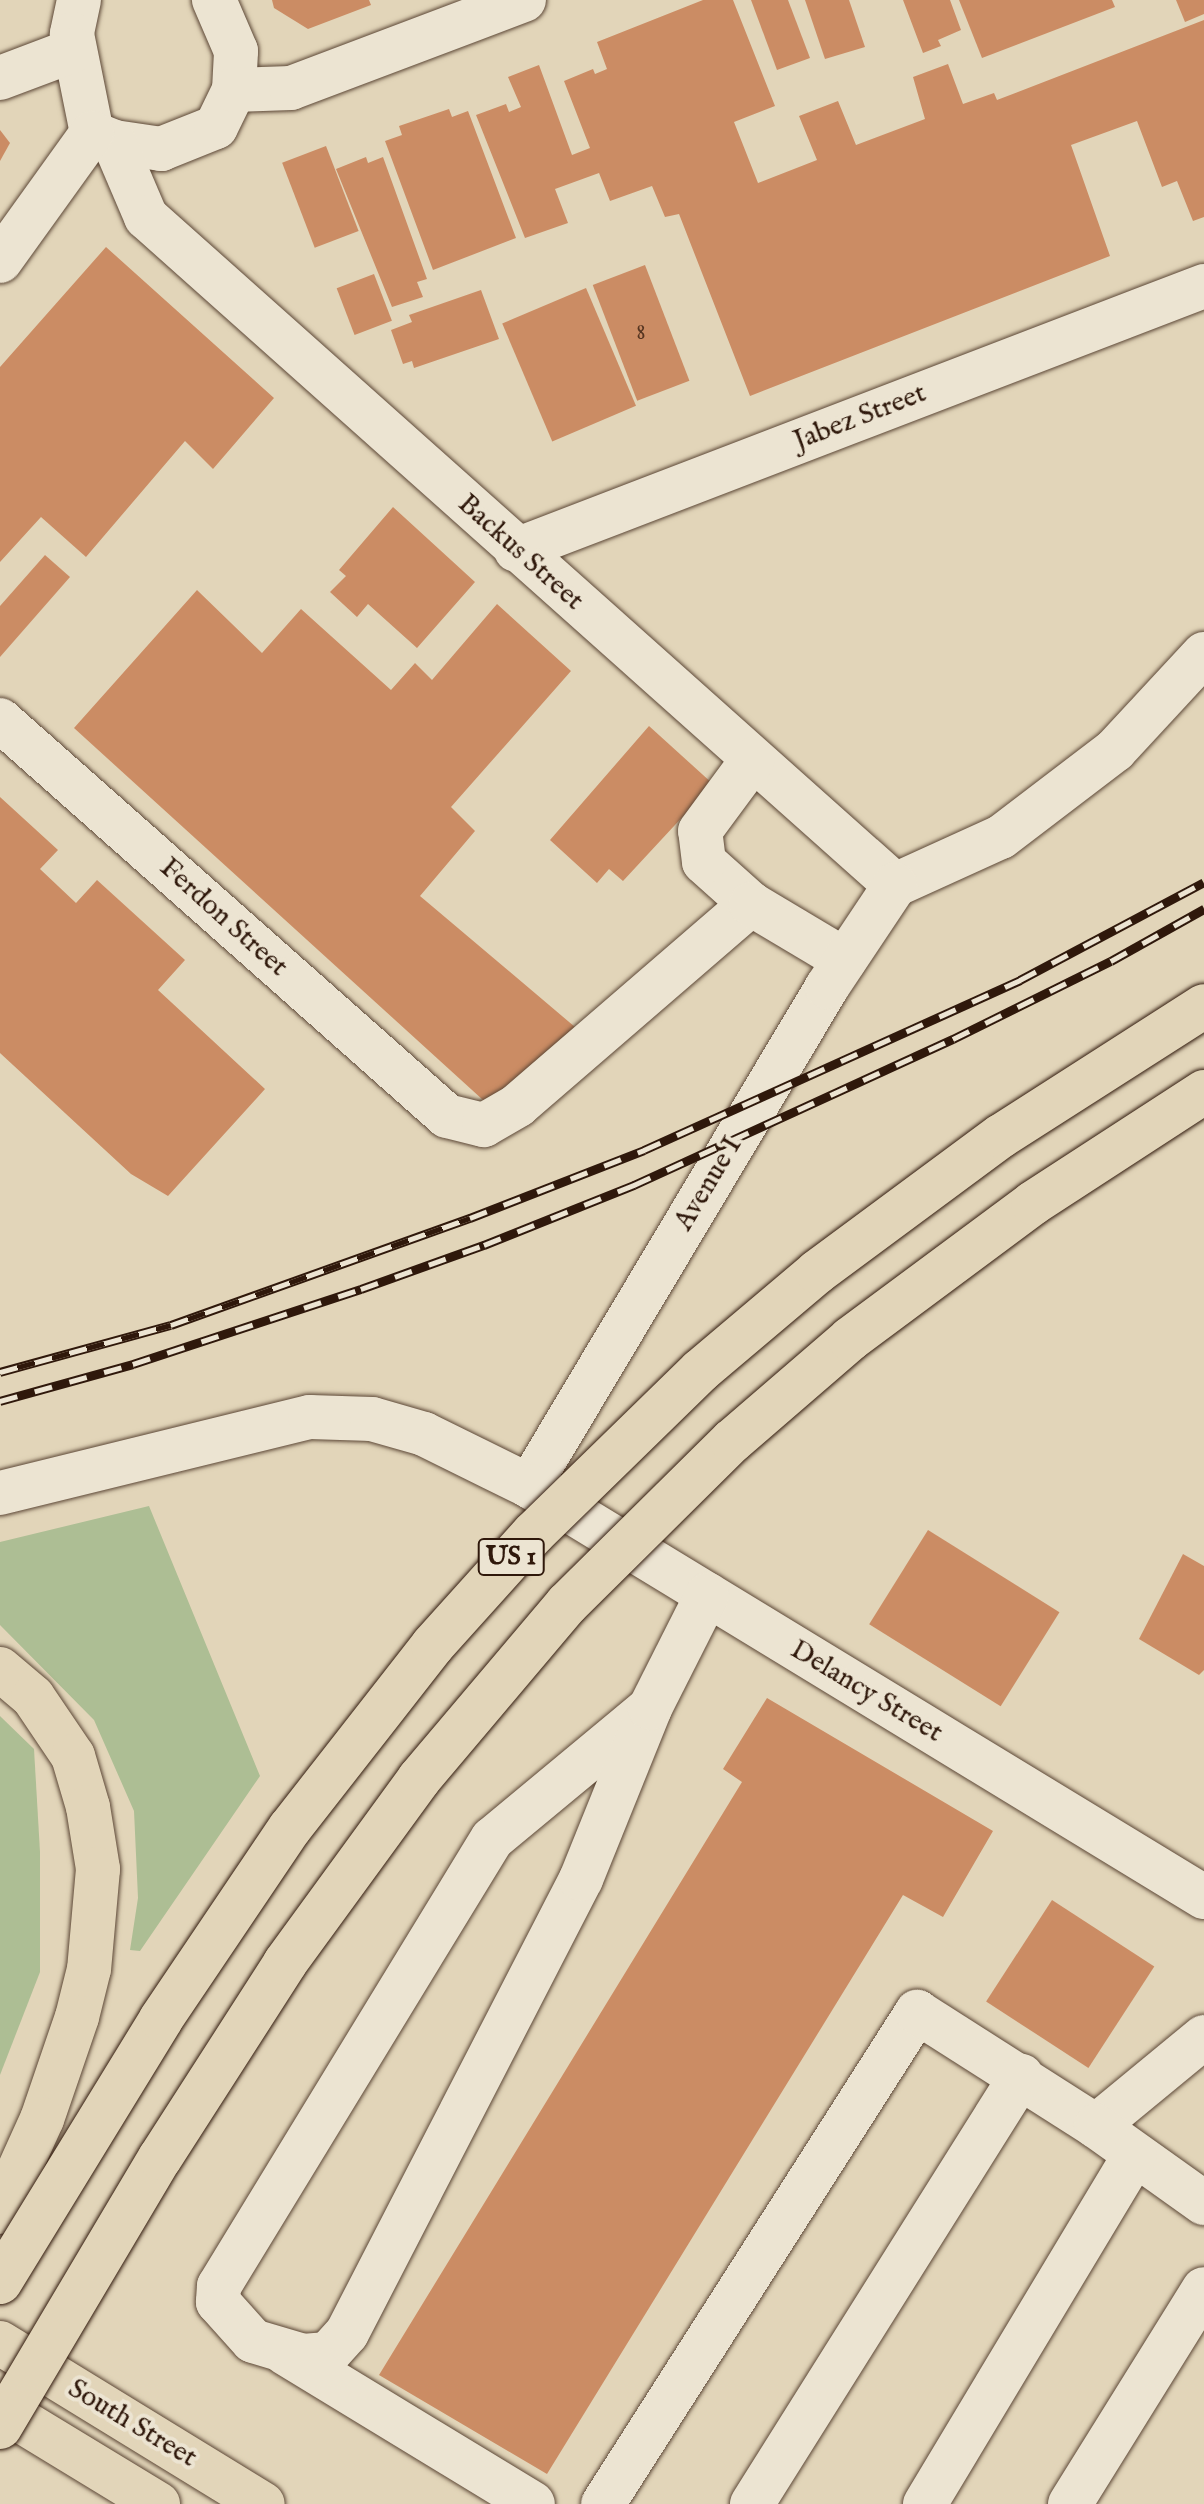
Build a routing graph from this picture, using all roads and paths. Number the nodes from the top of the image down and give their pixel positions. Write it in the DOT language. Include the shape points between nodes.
graph roads {
  1 [pos="214,0"];
  2 [pos="524,0"];
  3 [pos="76,2"];
  4 [pos="74,50"];
  5 [pos="0,78"];
  6 [pos="234,90"];
  7 [pos="103,138"];
  8 [pos="161,149"];
  9 [pos="146,217"];
  10 [pos="0,261"];
  11 [pos="1204,286"];
  12 [pos="516,550"];
  13 [pos="1204,654"];
  14 [pos="0,720"];
  15 [pos="753,759"];
  16 [pos="895,885"];
  17 [pos="751,904"];
  18 [pos="845,960"];
  19 [pos="1204,1006"];
  20 [pos="1204,1092"];
  21 [pos="529,1486"];
  22 [pos="0,1493"];
  23 [pos="707,1595"];
  24 [pos="0,1669"];
  25 [pos="650,1708"];
  26 [pos="1204,1897"];
  27 [pos="1204,2037"];
  28 [pos="1021,2076"];
  29 [pos="1096,2126"];
  30 [pos="1135,2155"];
  31 [pos="1204,2203"];
  32 [pos="0,2212"];
  33 [pos="0,2282"];
  34 [pos="1204,2289"];
  35 [pos="0,2343"];
  36 [pos="285,2353"];
  37 [pos="0,2408"];
  38 [pos="0,2427"];
  39 [pos="158,2504"];
  40 [pos="263,2504"];
  41 [pos="533,2504"];
  42 [pos="603,2504"];
  43 [pos="752,2504"];
  44 [pos="925,2504"];
  45 [pos="1070,2504"];
  1 -- 6 [label="street" via="236,51"];
  2 -- 6 [label="street" via="291,88"];
  3 -- 4 [label="street"];
  4 -- 5 [label="street"];
  4 -- 7 [label="street"];
  6 -- 8 [label="street" via="216,127"];
  7 -- 8 [label="street"];
  7 -- 9 [label="street"];
  7 -- 10 [label="street"];
  8 -- 9 [label="street"];
  9 -- 12 [label="street, Backus Street"];
  11 -- 12 [label="street, Jabez Street"];
  12 -- 15 [label="street, Backus Street"];
  13 -- 16 [label="street" via="1115,750 1001,837"];
  14 -- 17 [label="street, Ferdon Street" via="447,1116 484,1125 518,1105"];
  15 -- 16 [label="street, Backus Street"];
  15 -- 17 [label="street" via="700,831 704,862"];
  16 -- 18 [label="street, Avenue I"];
  17 -- 18 [label="street"];
  18 -- 21 [label="street, Avenue I"];
  19 -- 33 [label="main road, US 1, bridge" via="1001,1136 817,1272 688,1381 534,1533 433,1645 290,1828 161,2019"];
  20 -- 38 [label="main road, bridge" via="1033,1203 850,1339 721,1452 567,1604 438,1754 294,1951 160,2158"];
  21 -- 22 [label="street, Delancy Street" via="424,1434 372,1419 310,1417"];
  21 -- 23 [label="street, Delancy Street"];
  23 -- 25 [label="street"];
  23 -- 26 [label="street, Delancy Street"];
  24 -- 32 [label="main road" via="33,1697 73,1756 98,1869 89,1969 77,2017 42,2119"];
  25 -- 36 [label="street" via="581,1879 347,2333 328,2354"];
  25 -- 36 [label="street" via="492,1839 219,2286 218,2302 253,2341"];
  27 -- 29 [label="street"];
  28 -- 29 [label="street"];
  28 -- 42 [label="street" via="917,2012"];
  28 -- 43 [label="street"];
  29 -- 30 [label="street"];
  30 -- 31 [label="street"];
  30 -- 44 [label="street"];
  34 -- 45 [label="street"];
  35 -- 40 [label="main road, South Street"];
  36 -- 41 [label="street"];
  37 -- 39 [label="main road, South Street"];
}
